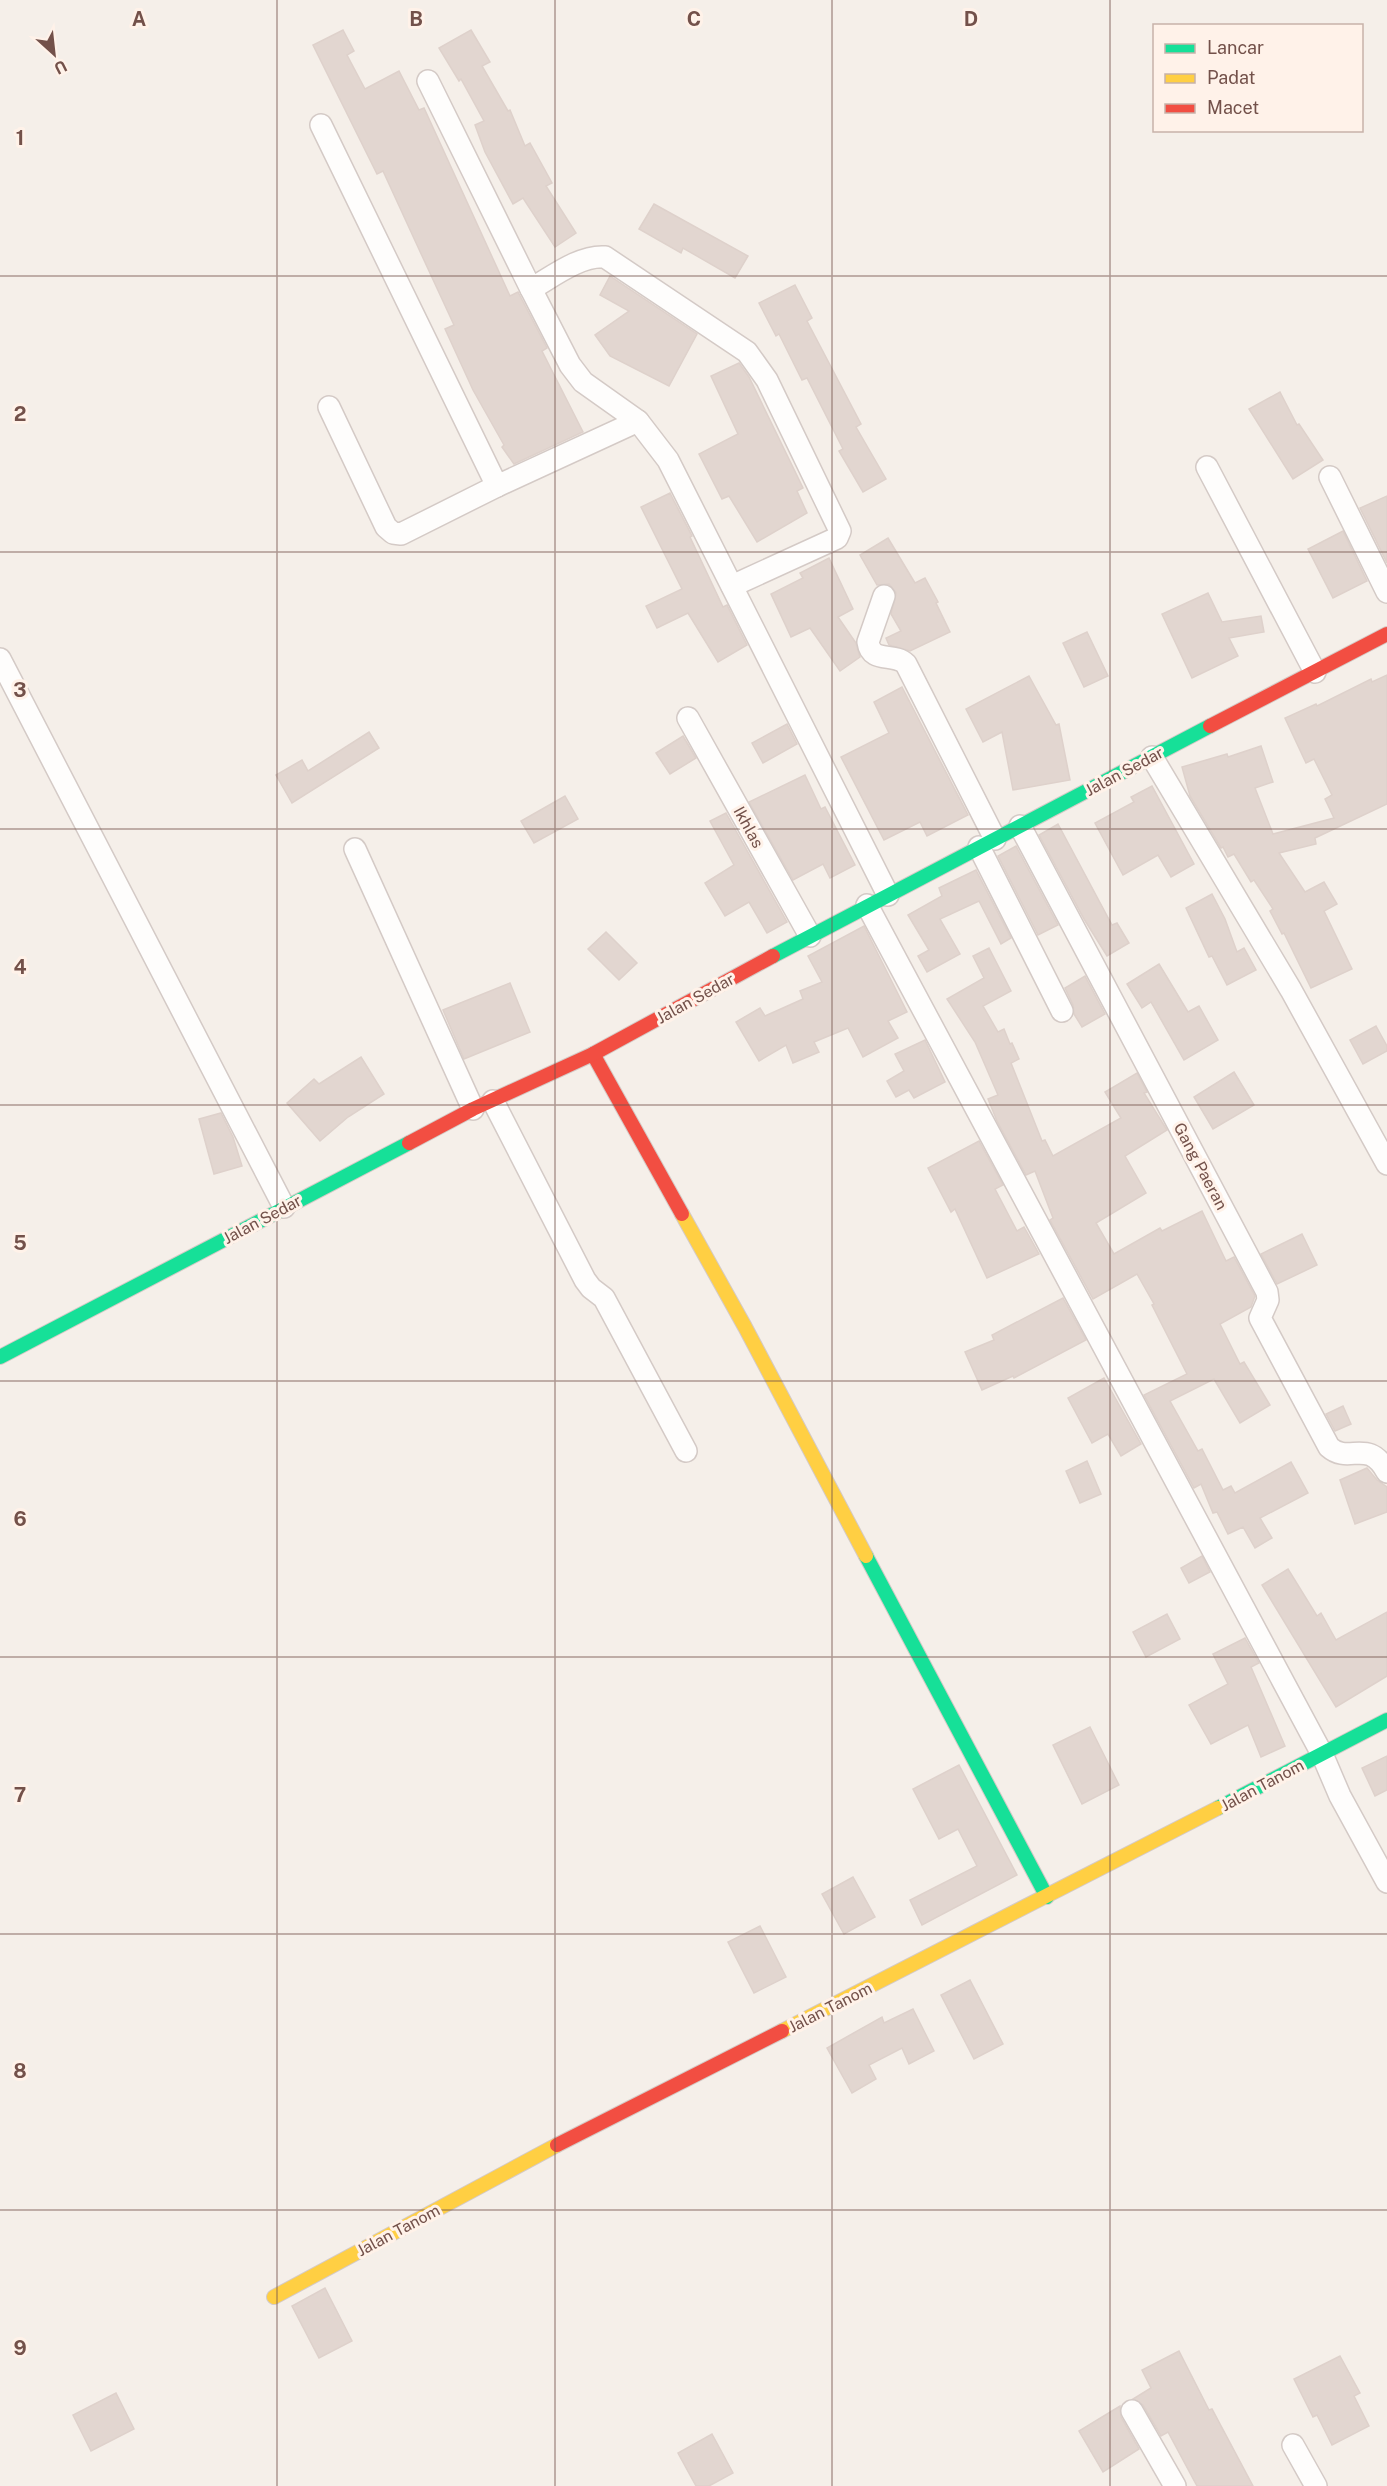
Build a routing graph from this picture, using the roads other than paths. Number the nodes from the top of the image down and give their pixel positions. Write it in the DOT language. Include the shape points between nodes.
graph roads {
  1 [pos="428,81"];
  2 [pos="321,125"];
  3 [pos="531,289"];
  4 [pos="329,407"];
  5 [pos="638,421"];
  6 [pos="1207,467"];
  7 [pos="1330,477"];
  8 [pos="497,486"];
  9 [pos="732,586"];
  10 [pos="1387,592"];
  11 [pos="884,596"];
  12 [pos="1387,634"];
  13 [pos="0,659"];
  14 [pos="1315,672"];
  15 [pos="687,718"];
  16 [pos="1152,757"];
  17 [pos="1020,826"];
  18 [pos="987,843"];
  19 [pos="355,849"];
  20 [pos="888,895"];
  21 [pos="867,905"];
  22 [pos="810,936"];
  23 [pos="1062,1011"];
  24 [pos="593,1054"];
  25 [pos="493,1101"];
  26 [pos="473,1109"];
  27 [pos="1387,1164"];
  28 [pos="284,1207"];
  29 [pos="0,1357"];
  30 [pos="686,1451"];
  31 [pos="1387,1472"];
  32 [pos="1387,1720"];
  33 [pos="1322,1754"];
  34 [pos="1387,1882"];
  35 [pos="1047,1897"];
  36 [pos="274,2297"];
  37 [pos="1132,2411"];
  38 [pos="1293,2445"];
  39 [pos="1175,2486"];
  40 [pos="1316,2486"];
  1 -- 3 [label="street"];
  2 -- 8 [label="street"];
  3 -- 5 [label="street" via="570,365 583,382"];
  3 -- 9 [label="street" via="583,261 605,257 747,352 767,380 840,531 837,538"];
  4 -- 8 [label="street" via="386,527 393,534 401,534"];
  5 -- 8 [label="street"];
  5 -- 9 [label="street" via="668,460"];
  6 -- 14 [label="street"];
  7 -- 10 [label="street"];
  9 -- 20 [label="street"];
  11 -- 18 [label="street" via="868,648 874,655 906,664"];
  12 -- 14 [label="street, Jalan Sedar"];
  13 -- 28 [label="street"];
  14 -- 16 [label="street, Jalan Sedar"];
  15 -- 22 [label="street, Ikhlas"];
  16 -- 17 [label="street, Jalan Sedar"];
  16 -- 27 [label="street" via="1291,990"];
  17 -- 18 [label="street, Jalan Sedar"];
  17 -- 31 [label="street, Gang Paeran" via="1267,1292 1268,1300 1260,1318 1329,1447 1337,1452 1375,1456"];
  18 -- 20 [label="street, Jalan Sedar"];
  18 -- 23 [label="street"];
  19 -- 26 [label="street"];
  20 -- 21 [label="street, Jalan Sedar"];
  21 -- 22 [label="street, Jalan Sedar"];
  21 -- 33 [label="street"];
  22 -- 24 [label="street, Jalan Sedar"];
  24 -- 25 [label="street, Jalan Sedar"];
  24 -- 35 [label="street" via="745,1327"];
  25 -- 26 [label="street, Jalan Sedar"];
  25 -- 30 [label="street" via="585,1280 604,1298"];
  26 -- 28 [label="street, Jalan Sedar"];
  28 -- 29 [label="street, Jalan Sedar"];
  32 -- 33 [label="street, Jalan Tanom"];
  33 -- 34 [label="street"];
  33 -- 35 [label="street, Jalan Tanom"];
  35 -- 36 [label="street, Jalan Tanom" via="583,2132"];
  37 -- 39 [label="street"];
  38 -- 40 [label="street"];
}
